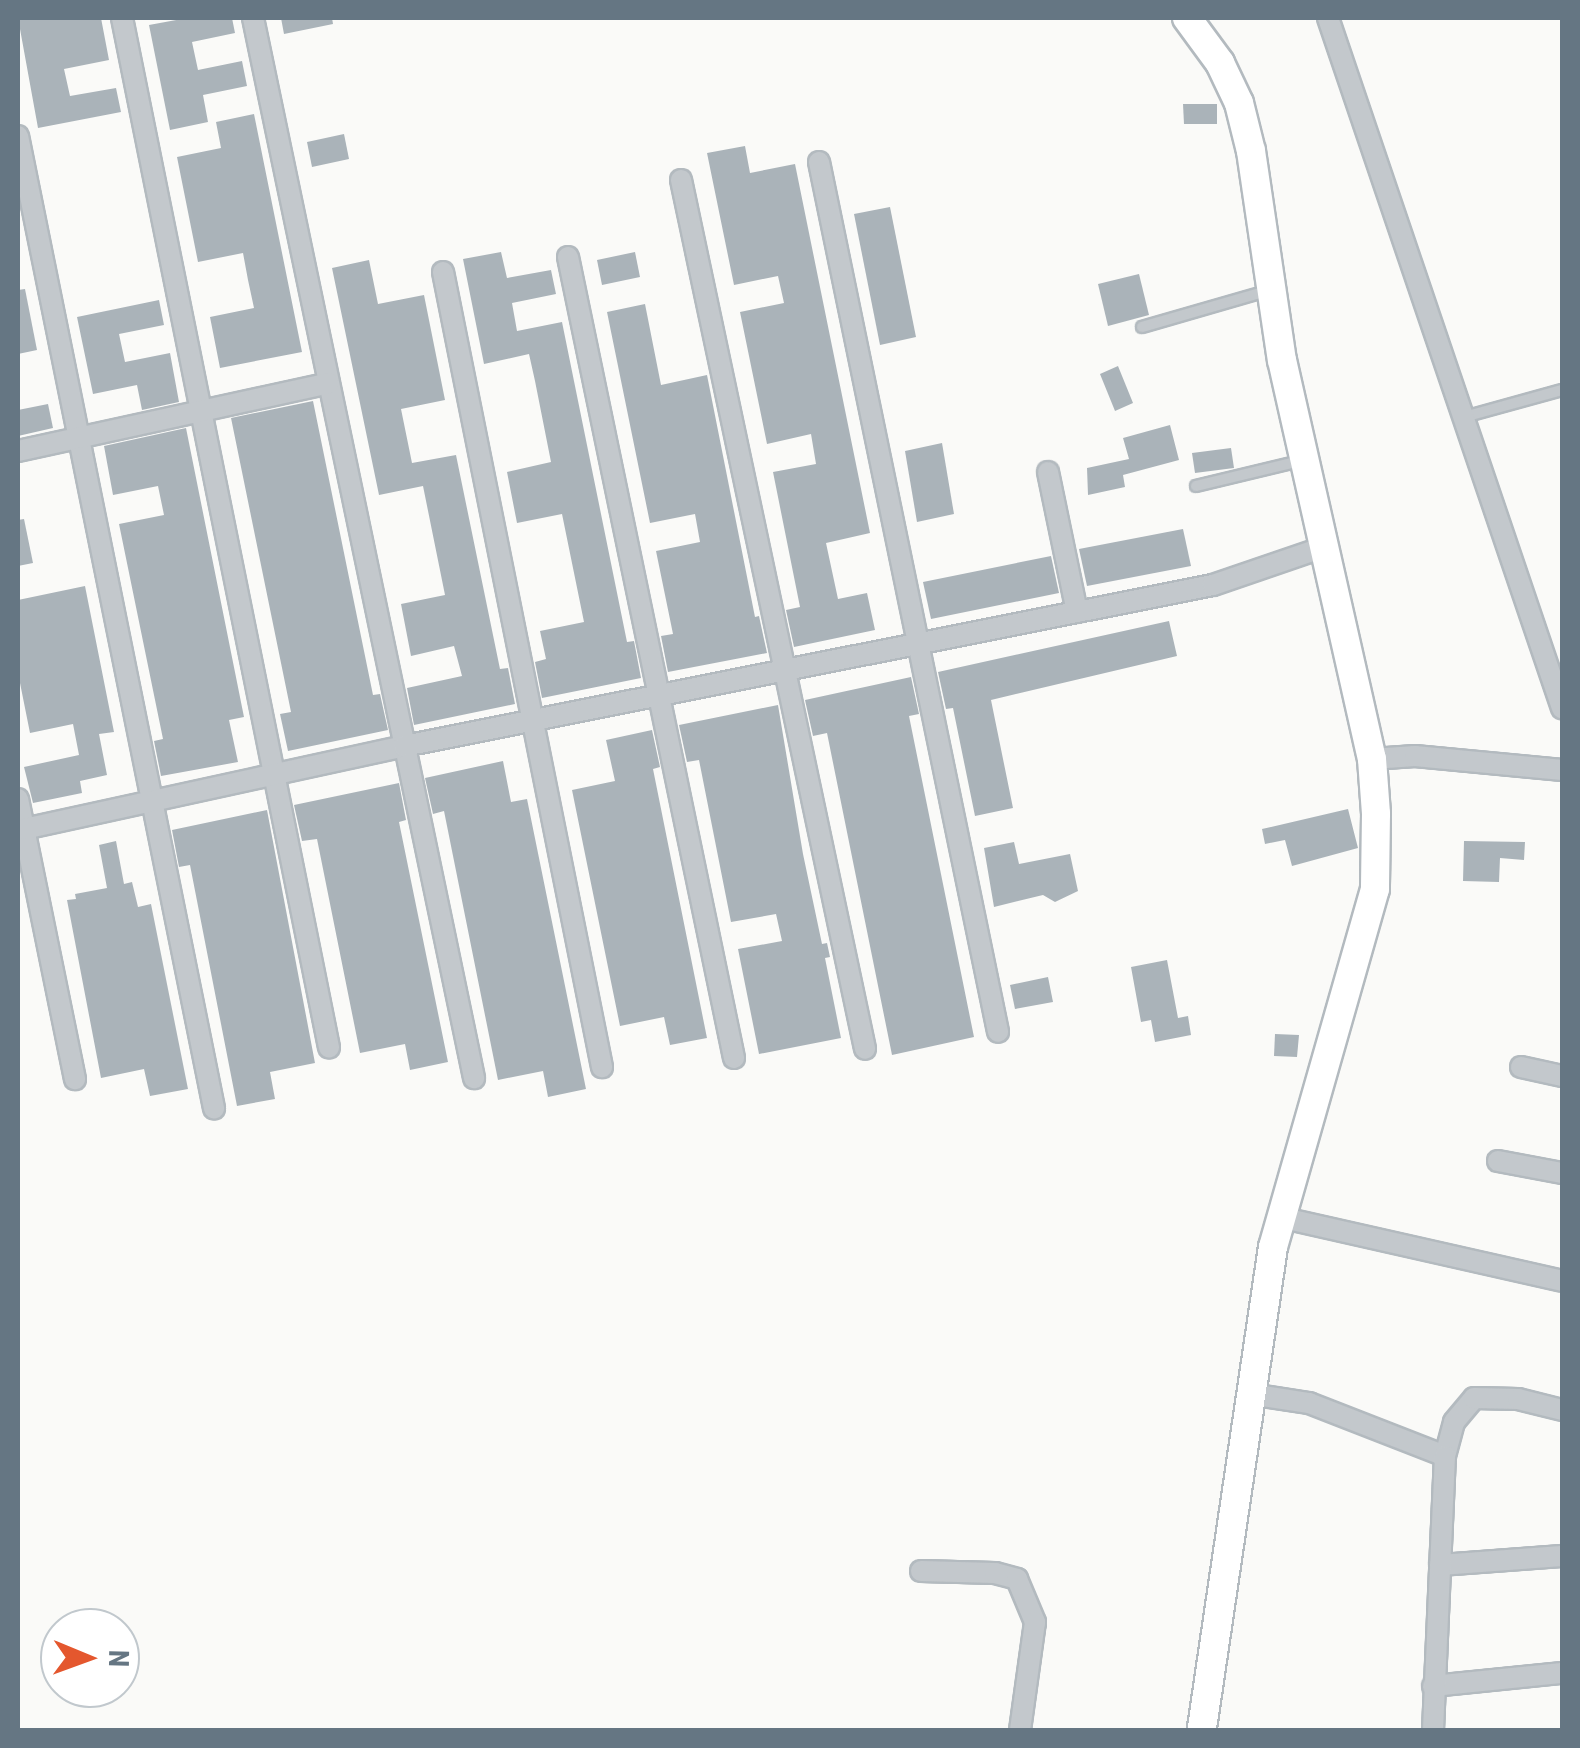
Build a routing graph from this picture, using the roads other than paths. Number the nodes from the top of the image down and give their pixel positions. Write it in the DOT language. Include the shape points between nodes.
graph roads {
  1 [pos="122,18"];
  2 [pos="252,18"];
  3 [pos="1187,18"];
  4 [pos="1328,18"];
  5 [pos="18,136"];
  6 [pos="819,162"];
  7 [pos="681,180"];
  8 [pos="568,257"];
  9 [pos="443,272"];
  10 [pos="1271,290"];
  11 [pos="1142,328"];
  12 [pos="329,383"];
  13 [pos="1562,390"];
  14 [pos="201,411"];
  15 [pos="1464,417"];
  16 [pos="78,438"];
  17 [pos="18,451"];
  18 [pos="1305,460"];
  19 [pos="1048,472"];
  20 [pos="1196,486"];
  21 [pos="1324,547"];
  22 [pos="1077,612"];
  23 [pos="918,644"];
  24 [pos="785,670"];
  25 [pos="658,696"];
  26 [pos="1562,708"];
  27 [pos="532,720"];
  28 [pos="404,746"];
  29 [pos="1372,758"];
  30 [pos="1562,770"];
  31 [pos="274,774"];
  32 [pos="18,798"];
  33 [pos="152,801"];
  34 [pos="24,828"];
  35 [pos="998,1032"];
  36 [pos="329,1047"];
  37 [pos="865,1049"];
  38 [pos="734,1058"];
  39 [pos="602,1067"];
  40 [pos="1521,1068"];
  41 [pos="1562,1076"];
  42 [pos="75,1078"];
  43 [pos="474,1078"];
  44 [pos="214,1108"];
  45 [pos="1498,1161"];
  46 [pos="1562,1173"];
  47 [pos="1279,1217"];
  48 [pos="1562,1281"];
  49 [pos="1250,1394"];
  50 [pos="1562,1410"];
  51 [pos="1445,1456"];
  52 [pos="1562,1556"];
  53 [pos="1440,1565"];
  54 [pos="921,1571"];
  55 [pos="1562,1673"];
  56 [pos="1433,1686"];
  57 [pos="1020,1730"];
  58 [pos="1202,1730"];
  59 [pos="1433,1730"];
  1 -- 14 [label="street"];
  2 -- 12 [label="street"];
  3 -- 10 [label="main road" via="1239,103"];
  4 -- 15 [label="street"];
  5 -- 16 [label="street"];
  6 -- 23 [label="street"];
  7 -- 24 [label="street"];
  8 -- 25 [label="street"];
  9 -- 27 [label="street"];
  10 -- 11 [label="lane"];
  10 -- 18 [label="main road"];
  12 -- 14 [label="street"];
  12 -- 28 [label="street"];
  13 -- 15 [label="lane"];
  14 -- 16 [label="street"];
  14 -- 31 [label="street"];
  15 -- 26 [label="street"];
  16 -- 17 [label="street"];
  16 -- 33 [label="street"];
  18 -- 20 [label="lane"];
  18 -- 21 [label="main road"];
  19 -- 22 [label="street"];
  21 -- 22 [label="street" via="1213,585"];
  21 -- 29 [label="main road"];
  22 -- 23 [label="street"];
  23 -- 24 [label="street"];
  23 -- 35 [label="street"];
  24 -- 25 [label="street"];
  24 -- 37 [label="street"];
  25 -- 27 [label="street"];
  25 -- 38 [label="street"];
  27 -- 28 [label="street"];
  27 -- 39 [label="street"];
  28 -- 31 [label="street"];
  28 -- 43 [label="street"];
  29 -- 30 [label="street"];
  29 -- 47 [label="main road" via="1374,889"];
  31 -- 33 [label="street"];
  31 -- 36 [label="street"];
  32 -- 34 [label="street"];
  33 -- 34 [label="street"];
  33 -- 44 [label="street"];
  34 -- 42 [label="street"];
  40 -- 41 [label="street"];
  45 -- 46 [label="street"];
  47 -- 48 [label="street"];
  47 -- 49 [label="main road"];
  49 -- 51 [label="street" via="1309,1403"];
  49 -- 58 [label="main road"];
  50 -- 51 [label="street" via="1518,1398 1474,1398 1454,1422"];
  51 -- 53 [label="street"];
  52 -- 53 [label="street"];
  53 -- 56 [label="street"];
  54 -- 57 [label="street" via="1018,1579 1035,1622"];
  55 -- 56 [label="street"];
  56 -- 59 [label="street"];
}
